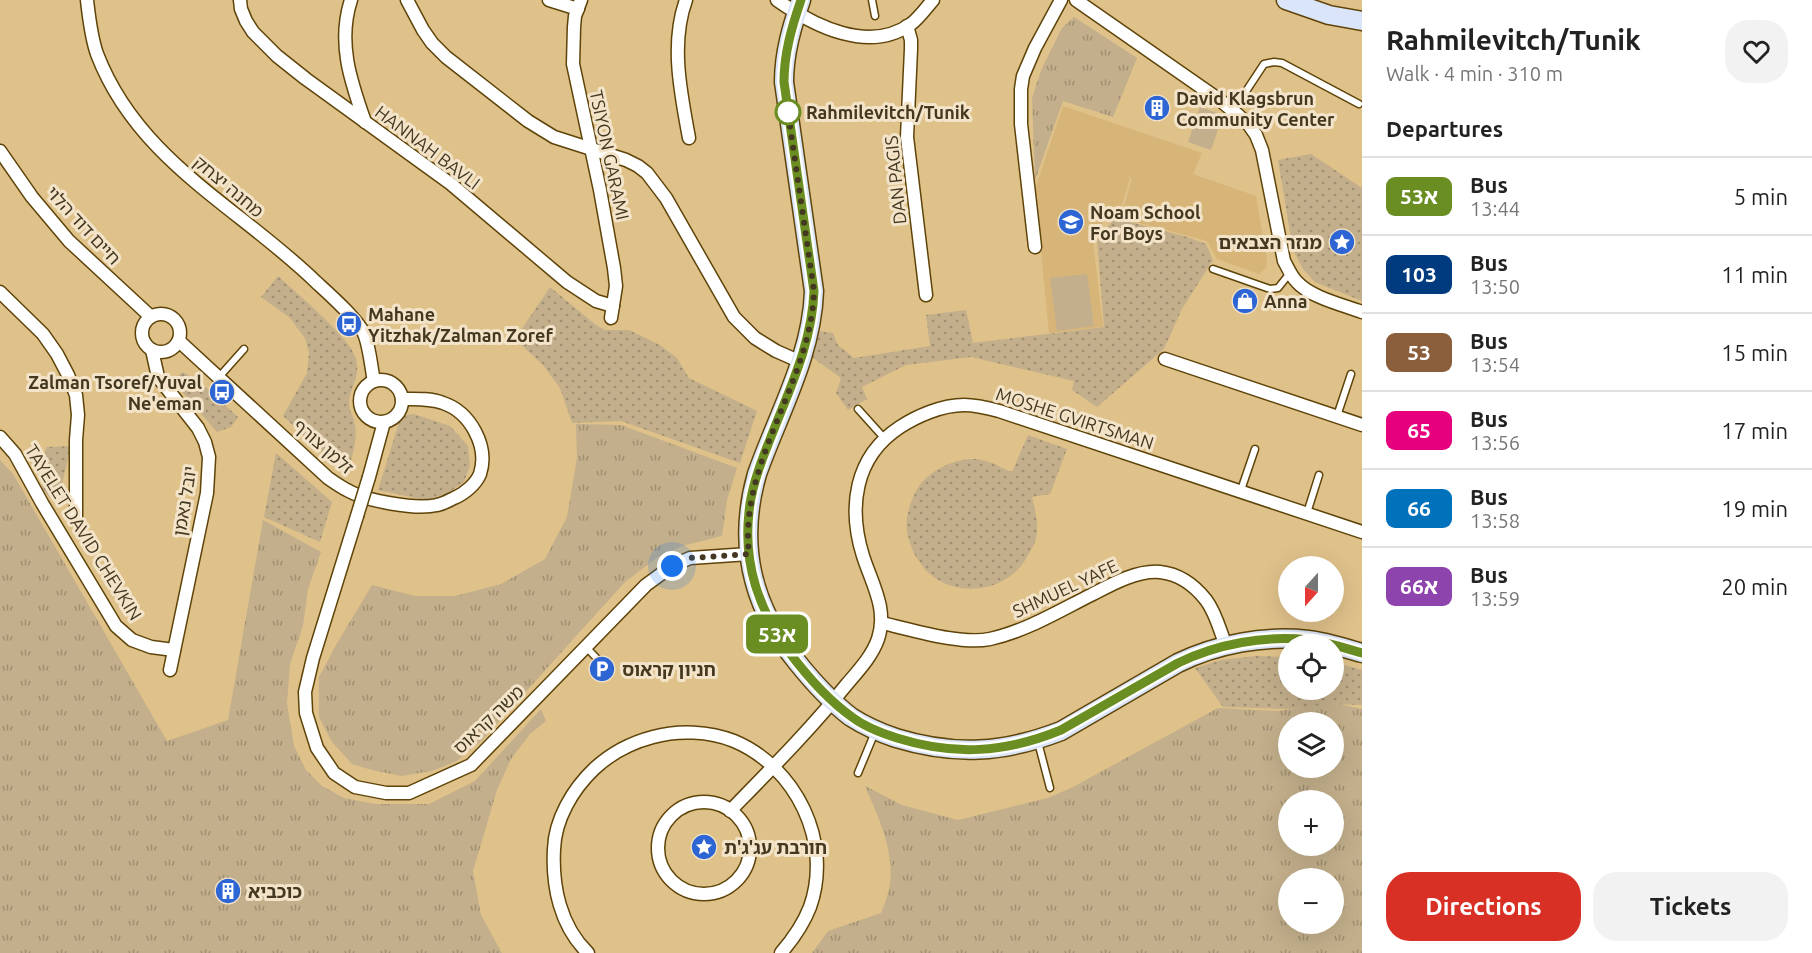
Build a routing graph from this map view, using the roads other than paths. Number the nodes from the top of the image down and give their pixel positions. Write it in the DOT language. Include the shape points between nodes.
graph roads {
  1 [pos="87,0"];
  2 [pos="240,0"];
  3 [pos="351,0"];
  4 [pos="407,0"];
  5 [pos="549,0"];
  6 [pos="686,0"];
  7 [pos="777,0"];
  8 [pos="872,0"];
  9 [pos="933,0"];
  10 [pos="1061,0"];
  11 [pos="1076,0"];
  12 [pos="1286,0"];
  13 [pos="579,4"];
  14 [pos="799,7"];
  15 [pos="875,16"];
  16 [pos="1362,21"];
  17 [pos="907,26"];
  18 [pos="1359,104"];
  19 [pos="1233,111"];
  20 [pos="365,122"];
  21 [pos="689,138"];
  22 [pos="592,150"];
  23 [pos="0,151"];
  24 [pos="1035,247"];
  25 [pos="1213,268"];
  26 [pos="1290,273"];
  27 [pos="0,292"];
  28 [pos="926,295"];
  29 [pos="612,312"];
  30 [pos="1362,312"];
  31 [pos="150,316"];
  32 [pos="179,340"];
  33 [pos="244,349"];
  34 [pos="152,350"];
  35 [pos="1165,359"];
  36 [pos="801,362"];
  37 [pos="1351,374"];
  38 [pos="219,377"];
  39 [pos="374,381"];
  40 [pos="402,399"];
  41 [pos="858,409"];
  42 [pos="1337,417"];
  43 [pos="384,422"];
  44 [pos="1362,425"];
  45 [pos="0,437"];
  46 [pos="885,439"];
  47 [pos="1255,449"];
  48 [pos="1320,475"];
  49 [pos="1241,490"];
  50 [pos="1307,513"];
  51 [pos="76,520"];
  52 [pos="1362,532"];
  53 [pos="749,554"];
  54 [pos="882,623"];
  55 [pos="1226,646"];
  56 [pos="586,647"];
  57 [pos="174,650"];
  58 [pos="1362,653"];
  59 [pos="604,666"];
  60 [pos="170,670"];
  61 [pos="833,701"];
  62 [pos="876,730"];
  63 [pos="1037,738"];
  64 [pos="773,767"];
  65 [pos="858,773"];
  66 [pos="1050,788"];
  67 [pos="730,811"];
  68 [pos="588,953"];
  69 [pos="781,953"];
  1 -- 39 [label="street, מחנה יצחק" via="97,52 114,91 134,121 193,181 303,269 344,309 365,335"];
  2 -- 20 [label="street, HANNAH BAVLI" via="246,21 270,49"];
  3 -- 20 [label="street" via="345,26 346,62"];
  4 -- 22 [label="street" via="423,30 446,57 540,130"];
  5 -- 13 [label="street"];
  6 -- 21 [label="street" via="678,40"];
  7 -- 14 [label="street"];
  8 -- 15 [label="lane"];
  9 -- 17 [label="street"];
  10 -- 24 [label="street" via="1035,48 1021,89 1021,124"];
  11 -- 19 [label="street"];
  12 -- 16 [label="street" via="1323,14"];
  13 -- 22 [label="street, TSIYON GARAMI" via="573,64"];
  14 -- 17 [label="street" via="824,27 842,33 874,37"];
  14 -- 36 [label="street" via="786,55 784,82 814,291"];
  17 -- 28 [label="street, DAN PAGIS" via="911,49 907,137"];
  18 -- 19 [label="lane" via="1274,62 1264,64"];
  19 -- 26 [label="street" via="1249,125 1262,150 1284,261"];
  20 -- 29 [label="street, HANNAH BAVLI" via="451,184 567,282"];
  22 -- 29 [label="street, TSIYON GARAMI" via="614,268"];
  22 -- 36 [label="street" via="626,160 647,173 666,198 734,317 755,338"];
  23 -- 31 [label="street, חיים דוד הלוי" via="69,241"];
  25 -- 26 [label="lane" via="1270,289 1278,288"];
  26 -- 30 [label="street" via="1307,291"];
  27 -- 51 [label="street" via="43,334 62,362 75,395"];
  31 -- 32 [label="street" via="159,313 172,317 180,327"];
  31 -- 34 [label="street" via="141,334"];
  32 -- 34 [label="street" via="165,352"];
  32 -- 38 [label="street, זלמן צורף"];
  33 -- 38 [label="lane"];
  34 -- 57 [label="street, יובל נאמן" via="158,377 198,428 209,457 207,493"];
  35 -- 42 [label="street"];
  36 -- 53 [label="street" via="752,494"];
  37 -- 42 [label="lane"];
  38 -- 40 [label="street, זלמן צורף" via="328,478 349,491 404,506 436,506 460,496 480,474 479,439 461,415 444,403"];
  39 -- 40 [label="street" via="389,381"];
  39 -- 43 [label="street" via="362,391 360,405 370,419"];
  40 -- 43 [label="street" via="399,413"];
  41 -- 46 [label="lane"];
  42 -- 44 [label="street"];
  43 -- 56 [label="street, משה קראוס, bridge" via="305,692 306,713 317,748 334,773 355,787 409,793 471,765"];
  45 -- 57 [label="street, TAYELET DAVID CHEVKIN" via="15,454 116,626 132,640"];
  46 -- 49 [label="street, MOSHE GVIRTSMAN" via="906,423 935,411 979,406"];
  46 -- 54 [label="street, MOSHE GVIRTSMAN" via="863,471 854,503 858,536 880,604"];
  47 -- 49 [label="lane"];
  48 -- 50 [label="lane"];
  49 -- 50 [label="street, MOSHE GVIRTSMAN"];
  50 -- 52 [label="street, MOSHE GVIRTSMAN"];
  53 -- 56 [label="street, משה קראוס" via="690,558 672,566 646,585"];
  53 -- 61 [label="street" via="755,587 772,626 805,672"];
  54 -- 55 [label="street, SHMUEL YAFE" via="952,638 987,639 1026,627 1113,584 1148,572 1162,572 1177,576 1199,592"];
  54 -- 61 [label="street, MOSHE GVIRTSMAN" via="873,652"];
  55 -- 58 [label="street" via="1289,638"];
  55 -- 63 [label="street" via="1178,663 1078,722"];
  56 -- 59 [label="lane"];
  57 -- 60 [label="street, יובל נאמן"];
  61 -- 62 [label="street"];
  61 -- 64 [label="street, MOSHE GVIRTSMAN"];
  62 -- 63 [label="street" via="916,744 956,750 996,748"];
  62 -- 65 [label="lane"];
  63 -- 66 [label="lane"];
  64 -- 67 [label="street, MOSHE GVIRTSMAN"];
  64 -- 68 [label="street" via="733,741 686,732 663,734 620,749 587,776 567,804 559,824 553,871 555,892 566,923"];
  64 -- 69 [label="street" via="790,785 805,811 815,843 817,873 810,906 795,937"];
  67 -- 67 [label="street" via="709,803 695,803 677,811 664,825 659,836 659,858 668,877 678,886 690,892 712,894 731,886 741,875 750,853 748,836"];
}
